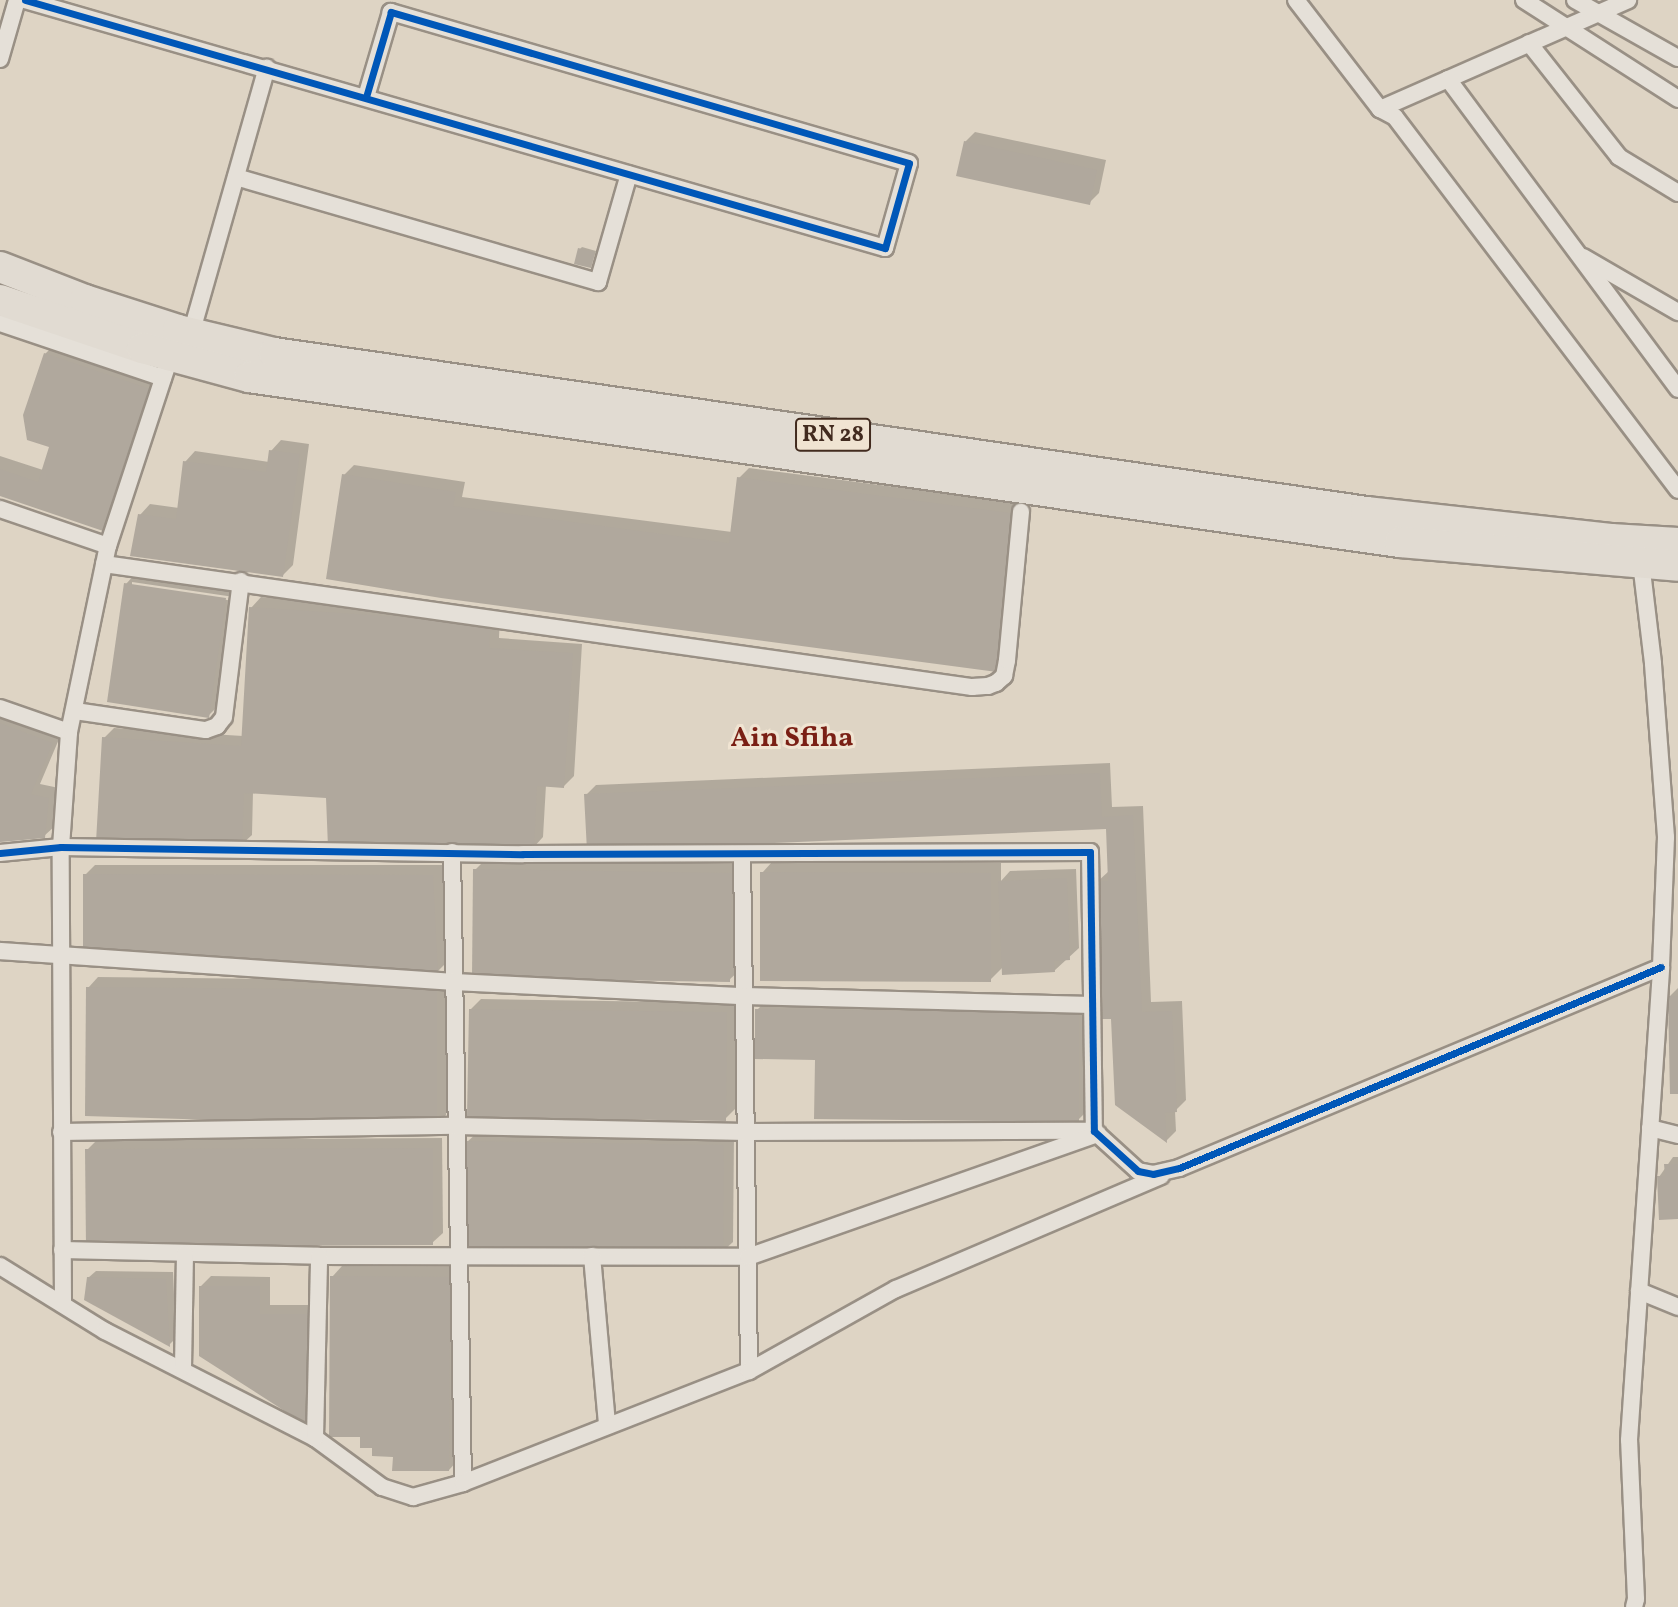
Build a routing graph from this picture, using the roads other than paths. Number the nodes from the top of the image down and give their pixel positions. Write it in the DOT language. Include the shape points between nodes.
graph roads {
  1 [pos="17,0"];
  2 [pos="24,0"];
  3 [pos="1296,0"];
  4 [pos="1524,0"];
  5 [pos="1575,0"];
  6 [pos="1628,0"];
  7 [pos="1598,13"];
  8 [pos="1566,27"];
  9 [pos="1529,43"];
  10 [pos="1678,58"];
  11 [pos="0,59"];
  12 [pos="267,68"];
  13 [pos="1448,79"];
  14 [pos="366,97"];
  15 [pos="1678,99"];
  16 [pos="1380,109"];
  17 [pos="629,173"];
  18 [pos="236,177"];
  19 [pos="1678,193"];
  20 [pos="1577,254"];
  21 [pos="0,267"];
  22 [pos="0,300"];
  23 [pos="1678,312"];
  24 [pos="0,323"];
  25 [pos="175,355"];
  26 [pos="1678,389"];
  27 [pos="1678,490"];
  28 [pos="0,509"];
  29 [pos="1021,512"];
  30 [pos="1678,543"];
  31 [pos="108,546"];
  32 [pos="1641,563"];
  33 [pos="104,564"];
  34 [pos="1678,566"];
  35 [pos="241,581"];
  36 [pos="0,708"];
  37 [pos="75,711"];
  38 [pos="69,732"];
  39 [pos="61,847"];
  40 [pos="452,852"];
  41 [pos="0,853"];
  42 [pos="742,855"];
  43 [pos="1664,871"];
  44 [pos="1678,884"];
  45 [pos="0,951"];
  46 [pos="60,957"];
  47 [pos="1661,967"];
  48 [pos="454,982"];
  49 [pos="744,996"];
  50 [pos="1092,1005"];
  51 [pos="455,1126"];
  52 [pos="1650,1128"];
  53 [pos="61,1132"];
  54 [pos="746,1132"];
  55 [pos="1096,1132"];
  56 [pos="1678,1135"];
  57 [pos="1180,1168"];
  58 [pos="62,1250"];
  59 [pos="185,1254"];
  60 [pos="319,1256"];
  61 [pos="592,1256"];
  62 [pos="748,1256"];
  63 [pos="458,1257"];
  64 [pos="0,1266"];
  65 [pos="1639,1292"];
  66 [pos="63,1303"];
  67 [pos="1678,1307"];
  68 [pos="183,1368"];
  69 [pos="749,1371"];
  70 [pos="607,1425"];
  71 [pos="315,1438"];
  72 [pos="463,1483"];
  73 [pos="1634,1607"];
  1 -- 11 [label="street"];
  2 -- 12 [label="street"];
  3 -- 16 [label="street"];
  4 -- 8 [label="street"];
  5 -- 7 [label="street"];
  6 -- 7 [label="street"];
  7 -- 8 [label="street"];
  7 -- 10 [label="street"];
  8 -- 9 [label="street"];
  8 -- 15 [label="street"];
  9 -- 13 [label="street"];
  9 -- 19 [label="street" via="1619,157"];
  12 -- 14 [label="street"];
  12 -- 18 [label="street"];
  13 -- 16 [label="street"];
  13 -- 20 [label="street"];
  14 -- 17 [label="street"];
  14 -- 17 [label="street" via="391,12 909,163 885,248"];
  16 -- 27 [label="street" via="1395,117"];
  17 -- 18 [label="street" via="598,282"];
  18 -- 25 [label="street"];
  20 -- 23 [label="street"];
  20 -- 26 [label="street"];
  21 -- 25 [label="highway, RN 28" via="85,300"];
  22 -- 25 [label="highway, RN 28"];
  24 -- 25 [label="street"];
  25 -- 30 [label="highway, RN 28" via="274,353 1366,512"];
  25 -- 31 [label="street"];
  25 -- 32 [label="highway, RN 28" via="249,377 825,462 1400,542"];
  28 -- 31 [label="street"];
  29 -- 35 [label="street" via="1004,676 988,686"];
  31 -- 33 [label="street"];
  32 -- 34 [label="highway, RN 28"];
  32 -- 43 [label="street" via="1657,716"];
  33 -- 35 [label="street"];
  33 -- 37 [label="street"];
  35 -- 37 [label="street" via="224,717 217,726 206,730"];
  36 -- 38 [label="street"];
  37 -- 38 [label="street"];
  38 -- 39 [label="street"];
  39 -- 40 [label="street"];
  39 -- 41 [label="street"];
  39 -- 46 [label="street"];
  40 -- 42 [label="street"];
  40 -- 48 [label="street"];
  42 -- 49 [label="street"];
  42 -- 50 [label="street" via="1090,852"];
  43 -- 44 [label="street"];
  43 -- 47 [label="street"];
  45 -- 46 [label="street"];
  46 -- 48 [label="street"];
  46 -- 53 [label="street"];
  47 -- 52 [label="street"];
  47 -- 57 [label="street"];
  48 -- 49 [label="street"];
  48 -- 51 [label="street"];
  49 -- 50 [label="street"];
  49 -- 54 [label="street"];
  50 -- 55 [label="street"];
  51 -- 53 [label="street"];
  51 -- 54 [label="street"];
  51 -- 63 [label="street"];
  52 -- 56 [label="street"];
  52 -- 65 [label="street"];
  53 -- 58 [label="street"];
  54 -- 55 [label="street"];
  54 -- 62 [label="street"];
  55 -- 57 [label="street" via="1138,1171 1153,1174"];
  55 -- 62 [label="street"];
  57 -- 69 [label="street" via="896,1289"];
  58 -- 59 [label="street"];
  58 -- 66 [label="street"];
  59 -- 60 [label="street"];
  59 -- 68 [label="street"];
  60 -- 63 [label="street"];
  60 -- 71 [label="street"];
  61 -- 62 [label="street"];
  61 -- 63 [label="street"];
  61 -- 70 [label="street"];
  62 -- 69 [label="street"];
  63 -- 72 [label="street"];
  64 -- 66 [label="street"];
  65 -- 67 [label="street"];
  65 -- 73 [label="street" via="1629,1440"];
  66 -- 68 [label="street" via="104,1331"];
  68 -- 71 [label="street"];
  69 -- 70 [label="street"];
  70 -- 72 [label="street"];
  71 -- 72 [label="street" via="382,1487 413,1497"];
}
